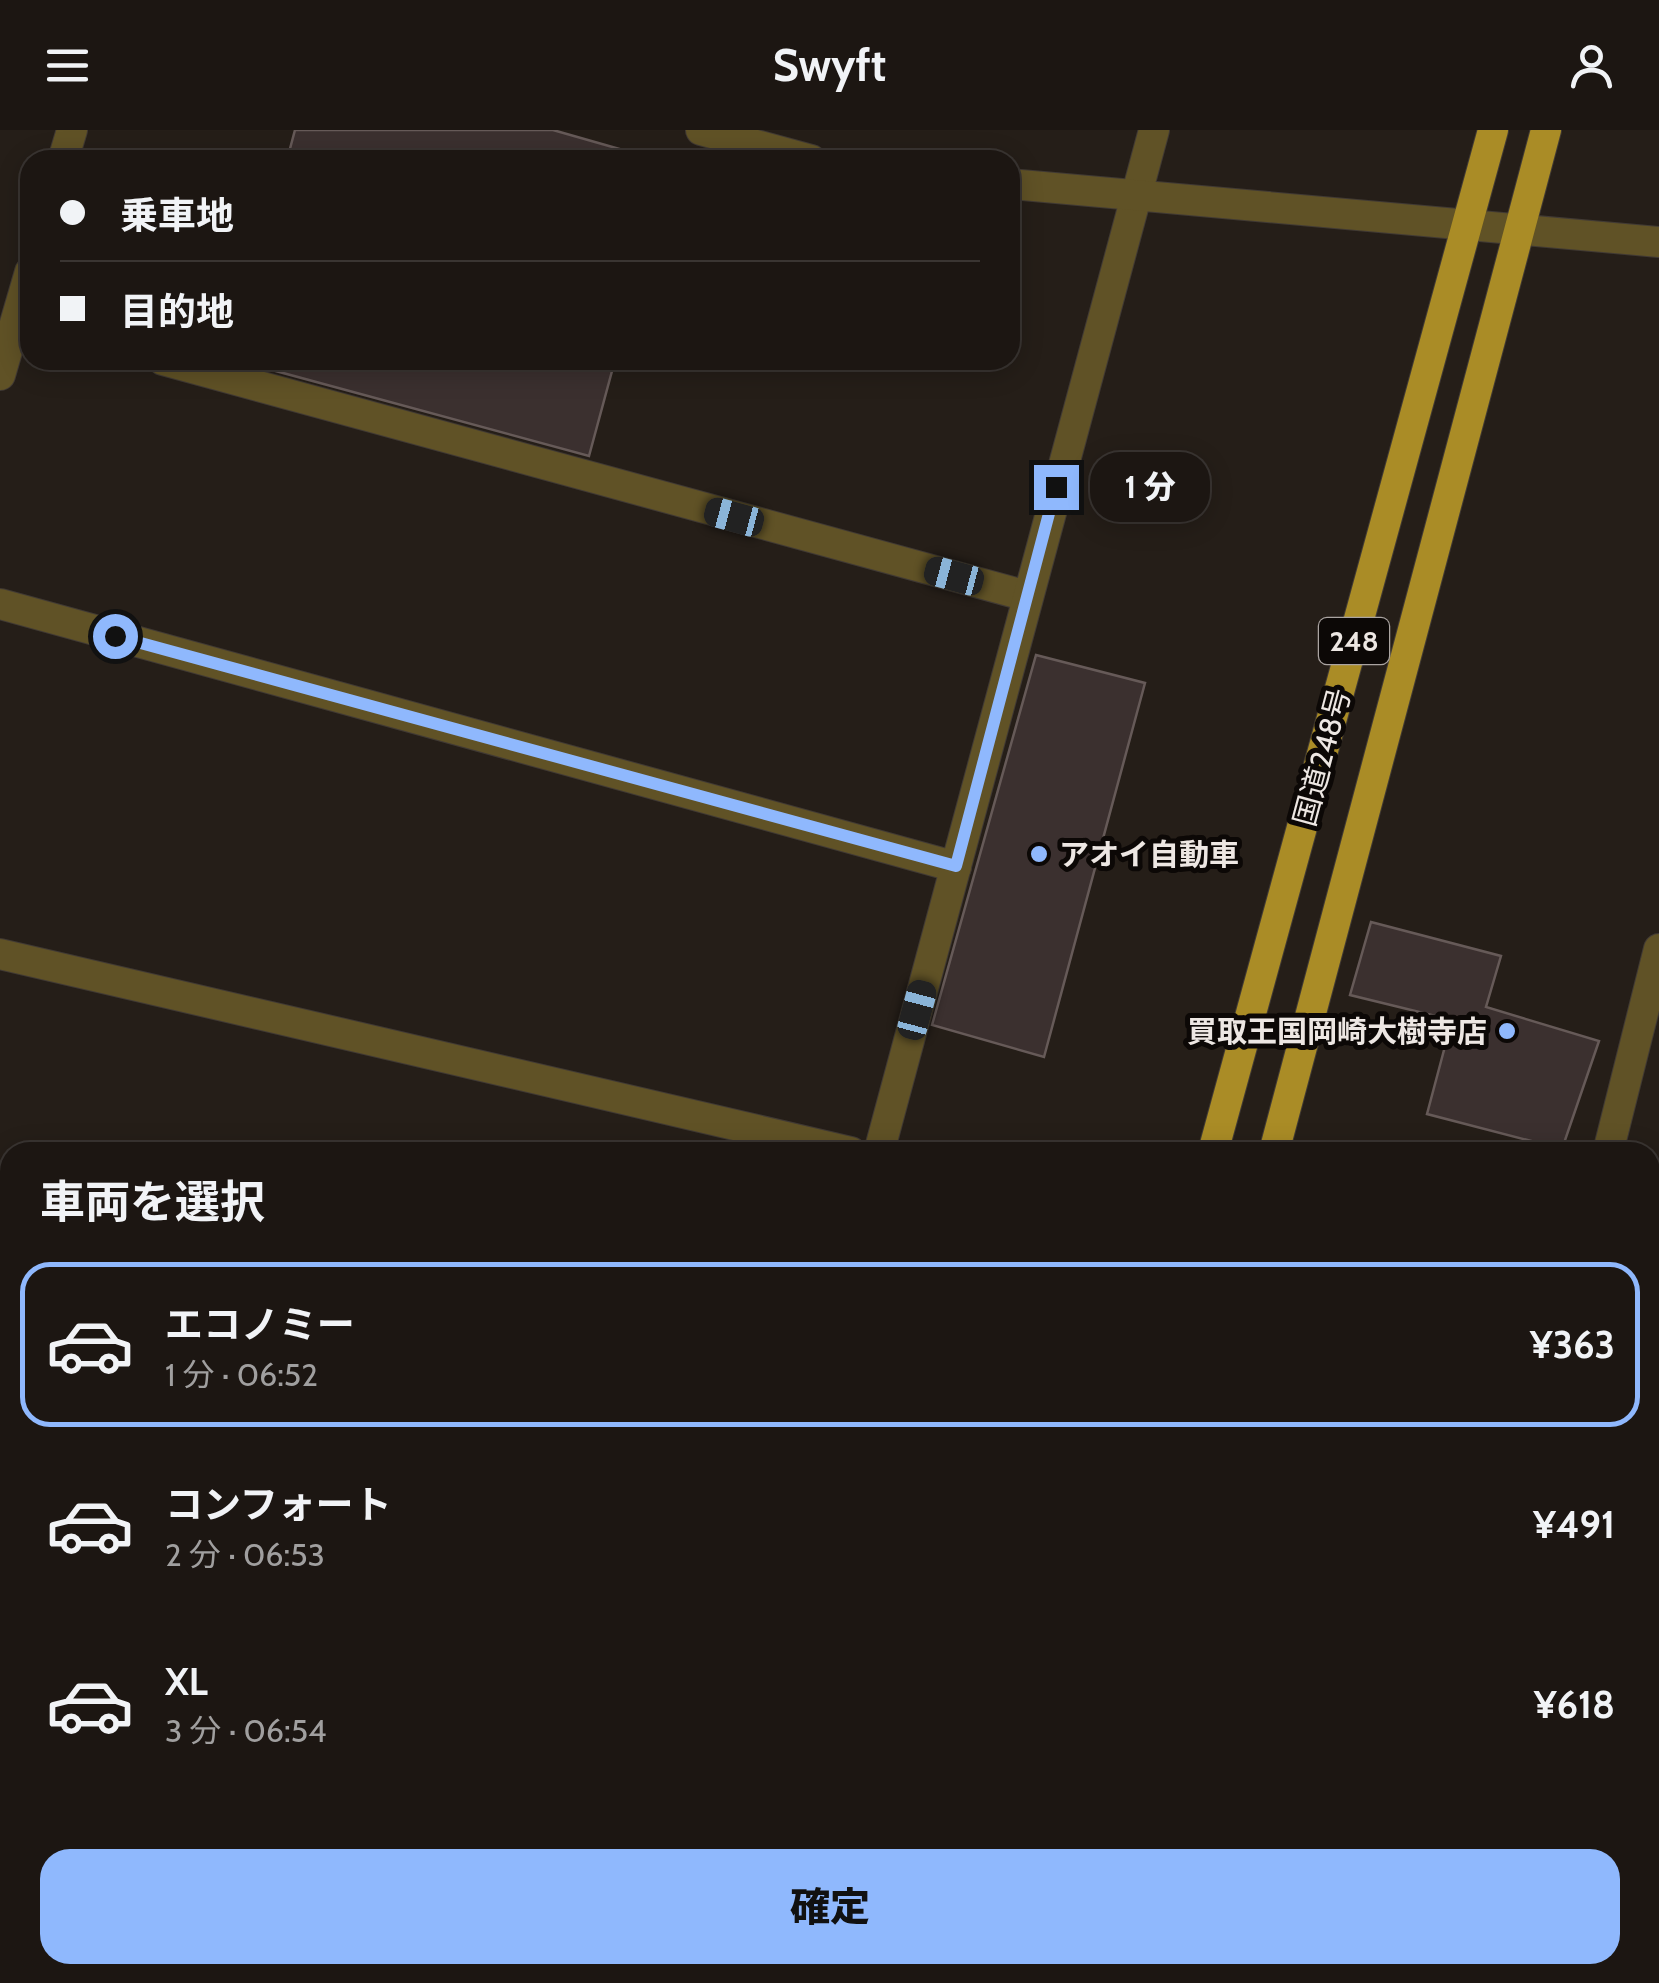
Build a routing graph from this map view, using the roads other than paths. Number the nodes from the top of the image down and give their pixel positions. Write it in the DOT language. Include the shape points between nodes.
graph roads {
  1 [pos="702,130"];
  2 [pos="1154,130"];
  3 [pos="1493,130"];
  4 [pos="1546,130"];
  5 [pos="775,150"];
  6 [pos="1020,185"];
  7 [pos="1136,196"];
  8 [pos="1468,224"];
  9 [pos="1520,232"];
  10 [pos="1659,242"];
  11 [pos="15,319"];
  12 [pos="199,370"];
  13 [pos="0,375"];
  14 [pos="1027,596"];
  15 [pos="0,604"];
  16 [pos="956,866"];
  17 [pos="0,954"];
  18 [pos="1658,956"];
  19 [pos="807,1142"];
  20 [pos="881,1142"];
  21 [pos="1216,1142"];
  22 [pos="1277,1142"];
  23 [pos="1611,1142"];
  1 -- 5 [label="street"];
  2 -- 7 [label="street"];
  3 -- 8 [label="highway, 国道248号 / 248"];
  4 -- 9 [label="highway, 国道248号 / 248"];
  6 -- 7 [label="street"];
  7 -- 8 [label="street"];
  7 -- 14 [label="street"];
  8 -- 9 [label="street"];
  8 -- 21 [label="highway, 国道248号 / 248"];
  9 -- 10 [label="street"];
  9 -- 22 [label="highway, 国道248号 / 248"];
  11 -- 13 [label="street"];
  12 -- 14 [label="street"];
  14 -- 16 [label="street"];
  15 -- 16 [label="street"];
  16 -- 20 [label="street"];
  17 -- 19 [label="street"];
  18 -- 23 [label="street"];
}
